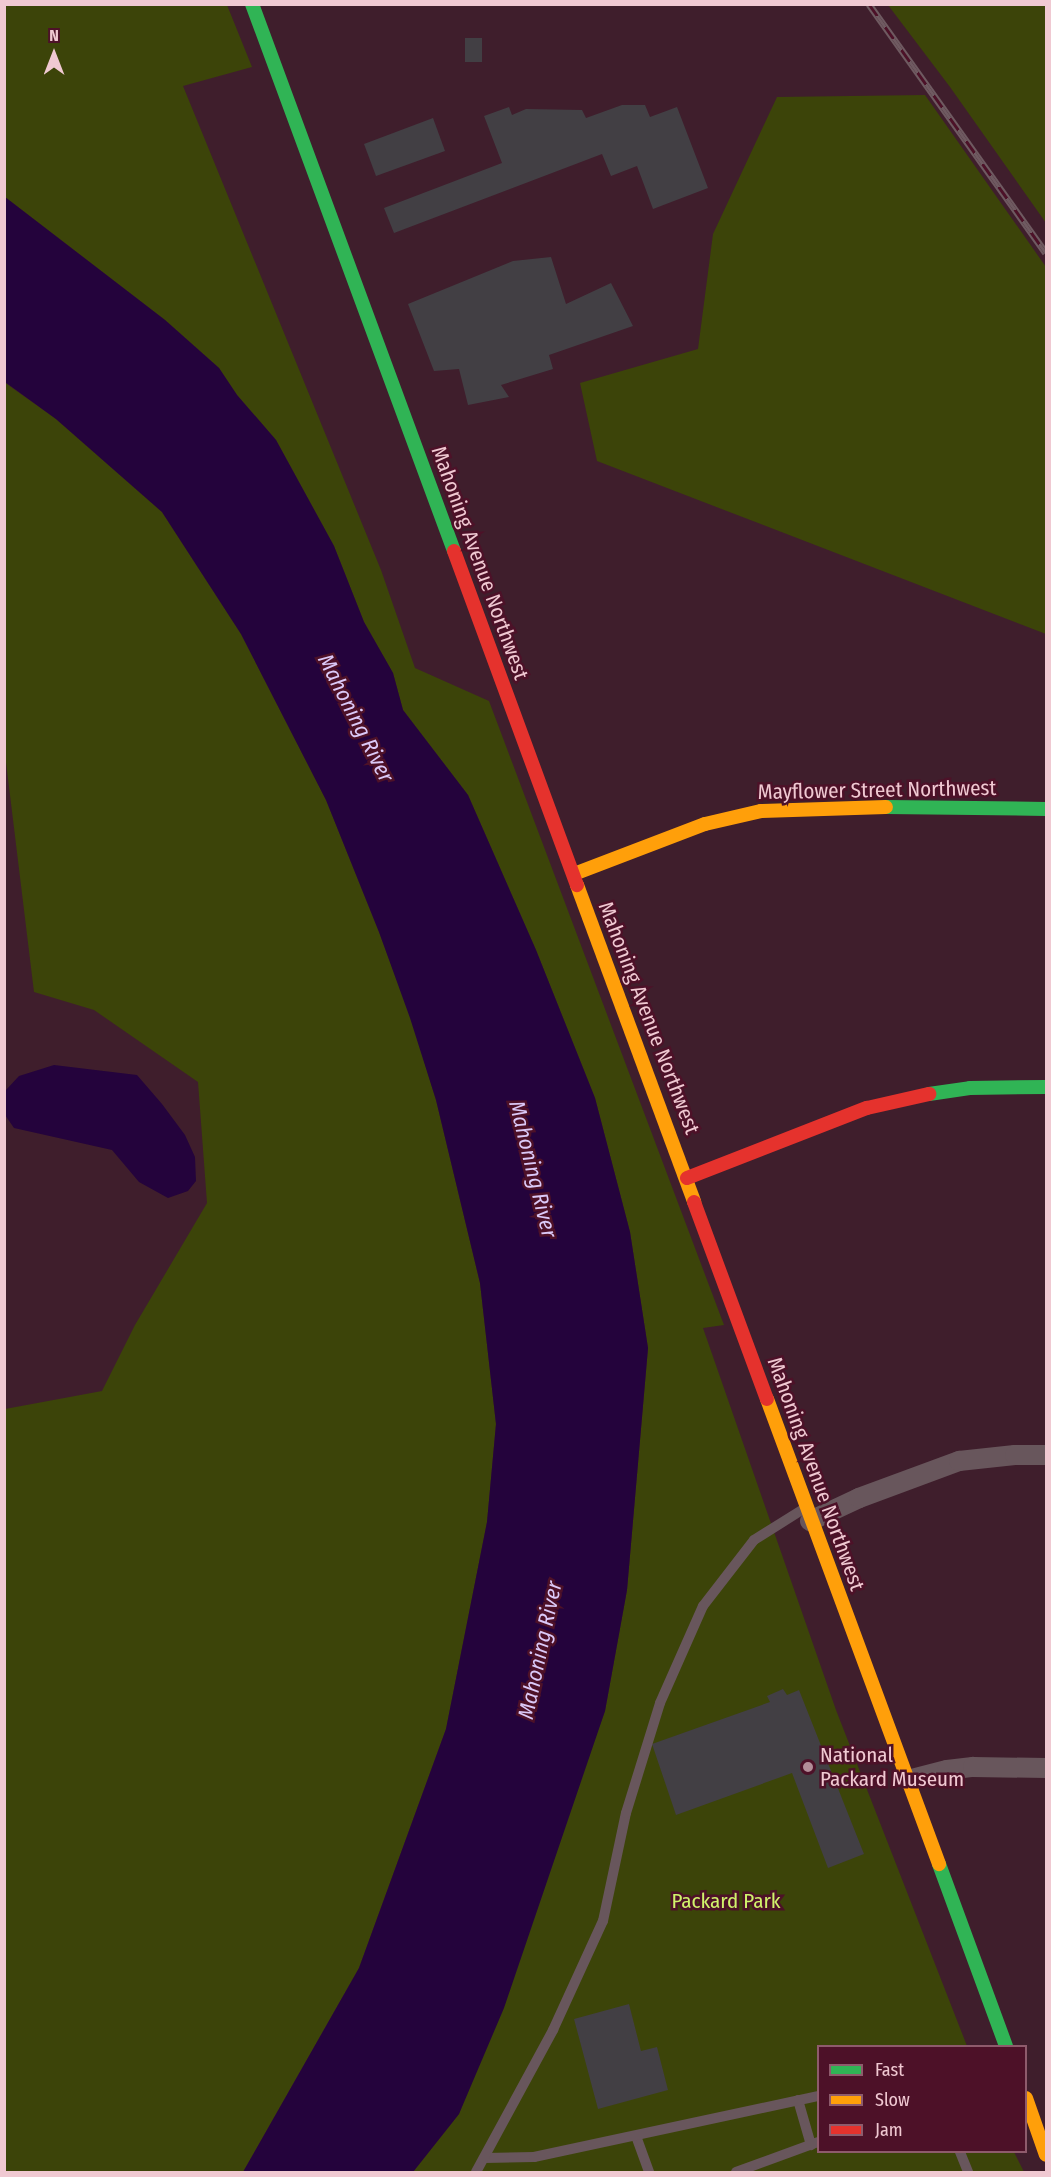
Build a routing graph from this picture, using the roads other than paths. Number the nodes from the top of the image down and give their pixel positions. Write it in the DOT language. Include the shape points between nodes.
graph roads {
  1 [pos="252,4"];
  2 [pos="1047,809"];
  3 [pos="574,874"];
  4 [pos="1047,1087"];
  5 [pos="687,1178"];
  6 [pos="1047,1455"];
  7 [pos="808,1514"];
  8 [pos="1047,1768"];
  9 [pos="908,1780"];
  10 [pos="1006,2045"];
  11 [pos="817,2096"];
  12 [pos="798,2100"];
  13 [pos="1034,2101"];
  14 [pos="636,2136"];
  15 [pos="815,2144"];
  16 [pos="961,2153"];
  17 [pos="1047,2155"];
  18 [pos="485,2158"];
  19 [pos="476,2172"];
  20 [pos="649,2172"];
  21 [pos="736,2172"];
  22 [pos="968,2172"];
  1 -- 3 [label="main road, Mahoning Avenue Northwest"];
  2 -- 3 [label="main road, Mayflower Street Northwest" via="873,807 761,811 705,824"];
  3 -- 5 [label="main road, Mahoning Avenue Northwest"];
  4 -- 5 [label="main road" via="970,1088 867,1108"];
  5 -- 7 [label="main road, Mahoning Avenue Northwest"];
  6 -- 7 [label="street" via="959,1461"];
  7 -- 9 [label="main road, Mahoning Avenue Northwest"];
  7 -- 18 [label="lane" via="754,1540 703,1606 660,1702 626,1813 603,1921 554,2030"];
  8 -- 9 [label="street" via="974,1767"];
  9 -- 10 [label="main road, Mahoning Avenue Northwest"];
  11 -- 12 [label="lane"];
  12 -- 14 [label="lane"];
  12 -- 15 [label="lane"];
  13 -- 17 [label="main road"];
  14 -- 18 [label="lane" via="534,2157"];
  14 -- 20 [label="lane"];
  15 -- 21 [label="lane"];
  16 -- 22 [label="lane"];
  18 -- 19 [label="lane"];
}
